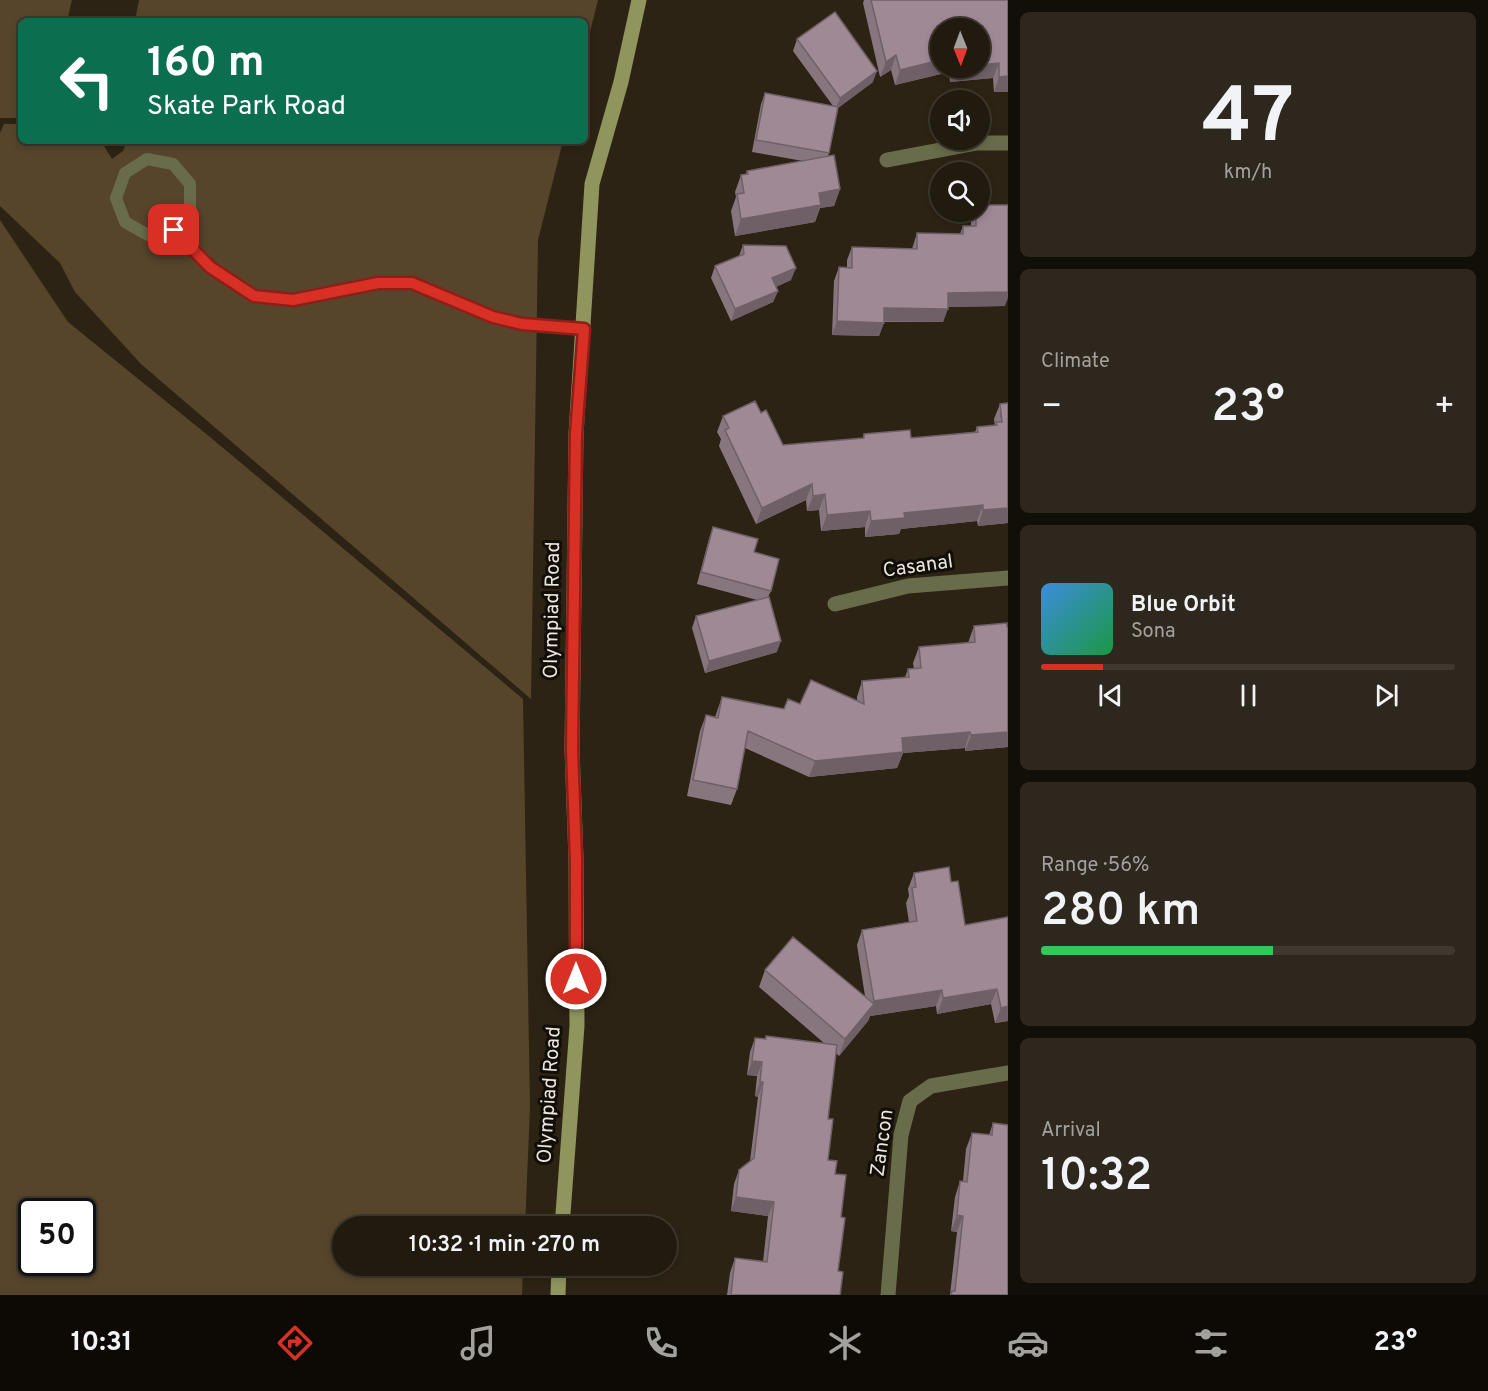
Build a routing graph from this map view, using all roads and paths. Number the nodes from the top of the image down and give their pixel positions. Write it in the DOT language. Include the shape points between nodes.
graph roads {
  1 [pos="639,0"];
  2 [pos="1008,142"];
  3 [pos="887,160"];
  4 [pos="174,230"];
  5 [pos="584,329"];
  6 [pos="1008,578"];
  7 [pos="835,604"];
  8 [pos="1008,1073"];
  9 [pos="563,1216"];
  10 [pos="559,1276"];
  11 [pos="558,1295"];
  12 [pos="888,1295"];
  1 -- 5 [label="main road, Olympiad Road" via="592,183"];
  2 -- 3 [label="street" via="977,143"];
  4 -- 4 [label="lane" via="190,210 190,184 173,164 147,159 124,173 116,198 125,222 148,235"];
  4 -- 5 [label="lane" via="210,267 254,296 293,300 378,283 412,283 493,317 522,324"];
  5 -- 9 [label="main road, Olympiad Road" via="576,434 572,749 577,1026"];
  6 -- 7 [label="street, Casanal" via="908,586"];
  8 -- 12 [label="street, Zancon" via="931,1086 910,1101 901,1135"];
  10 -- 11 [label="main road"];
}
